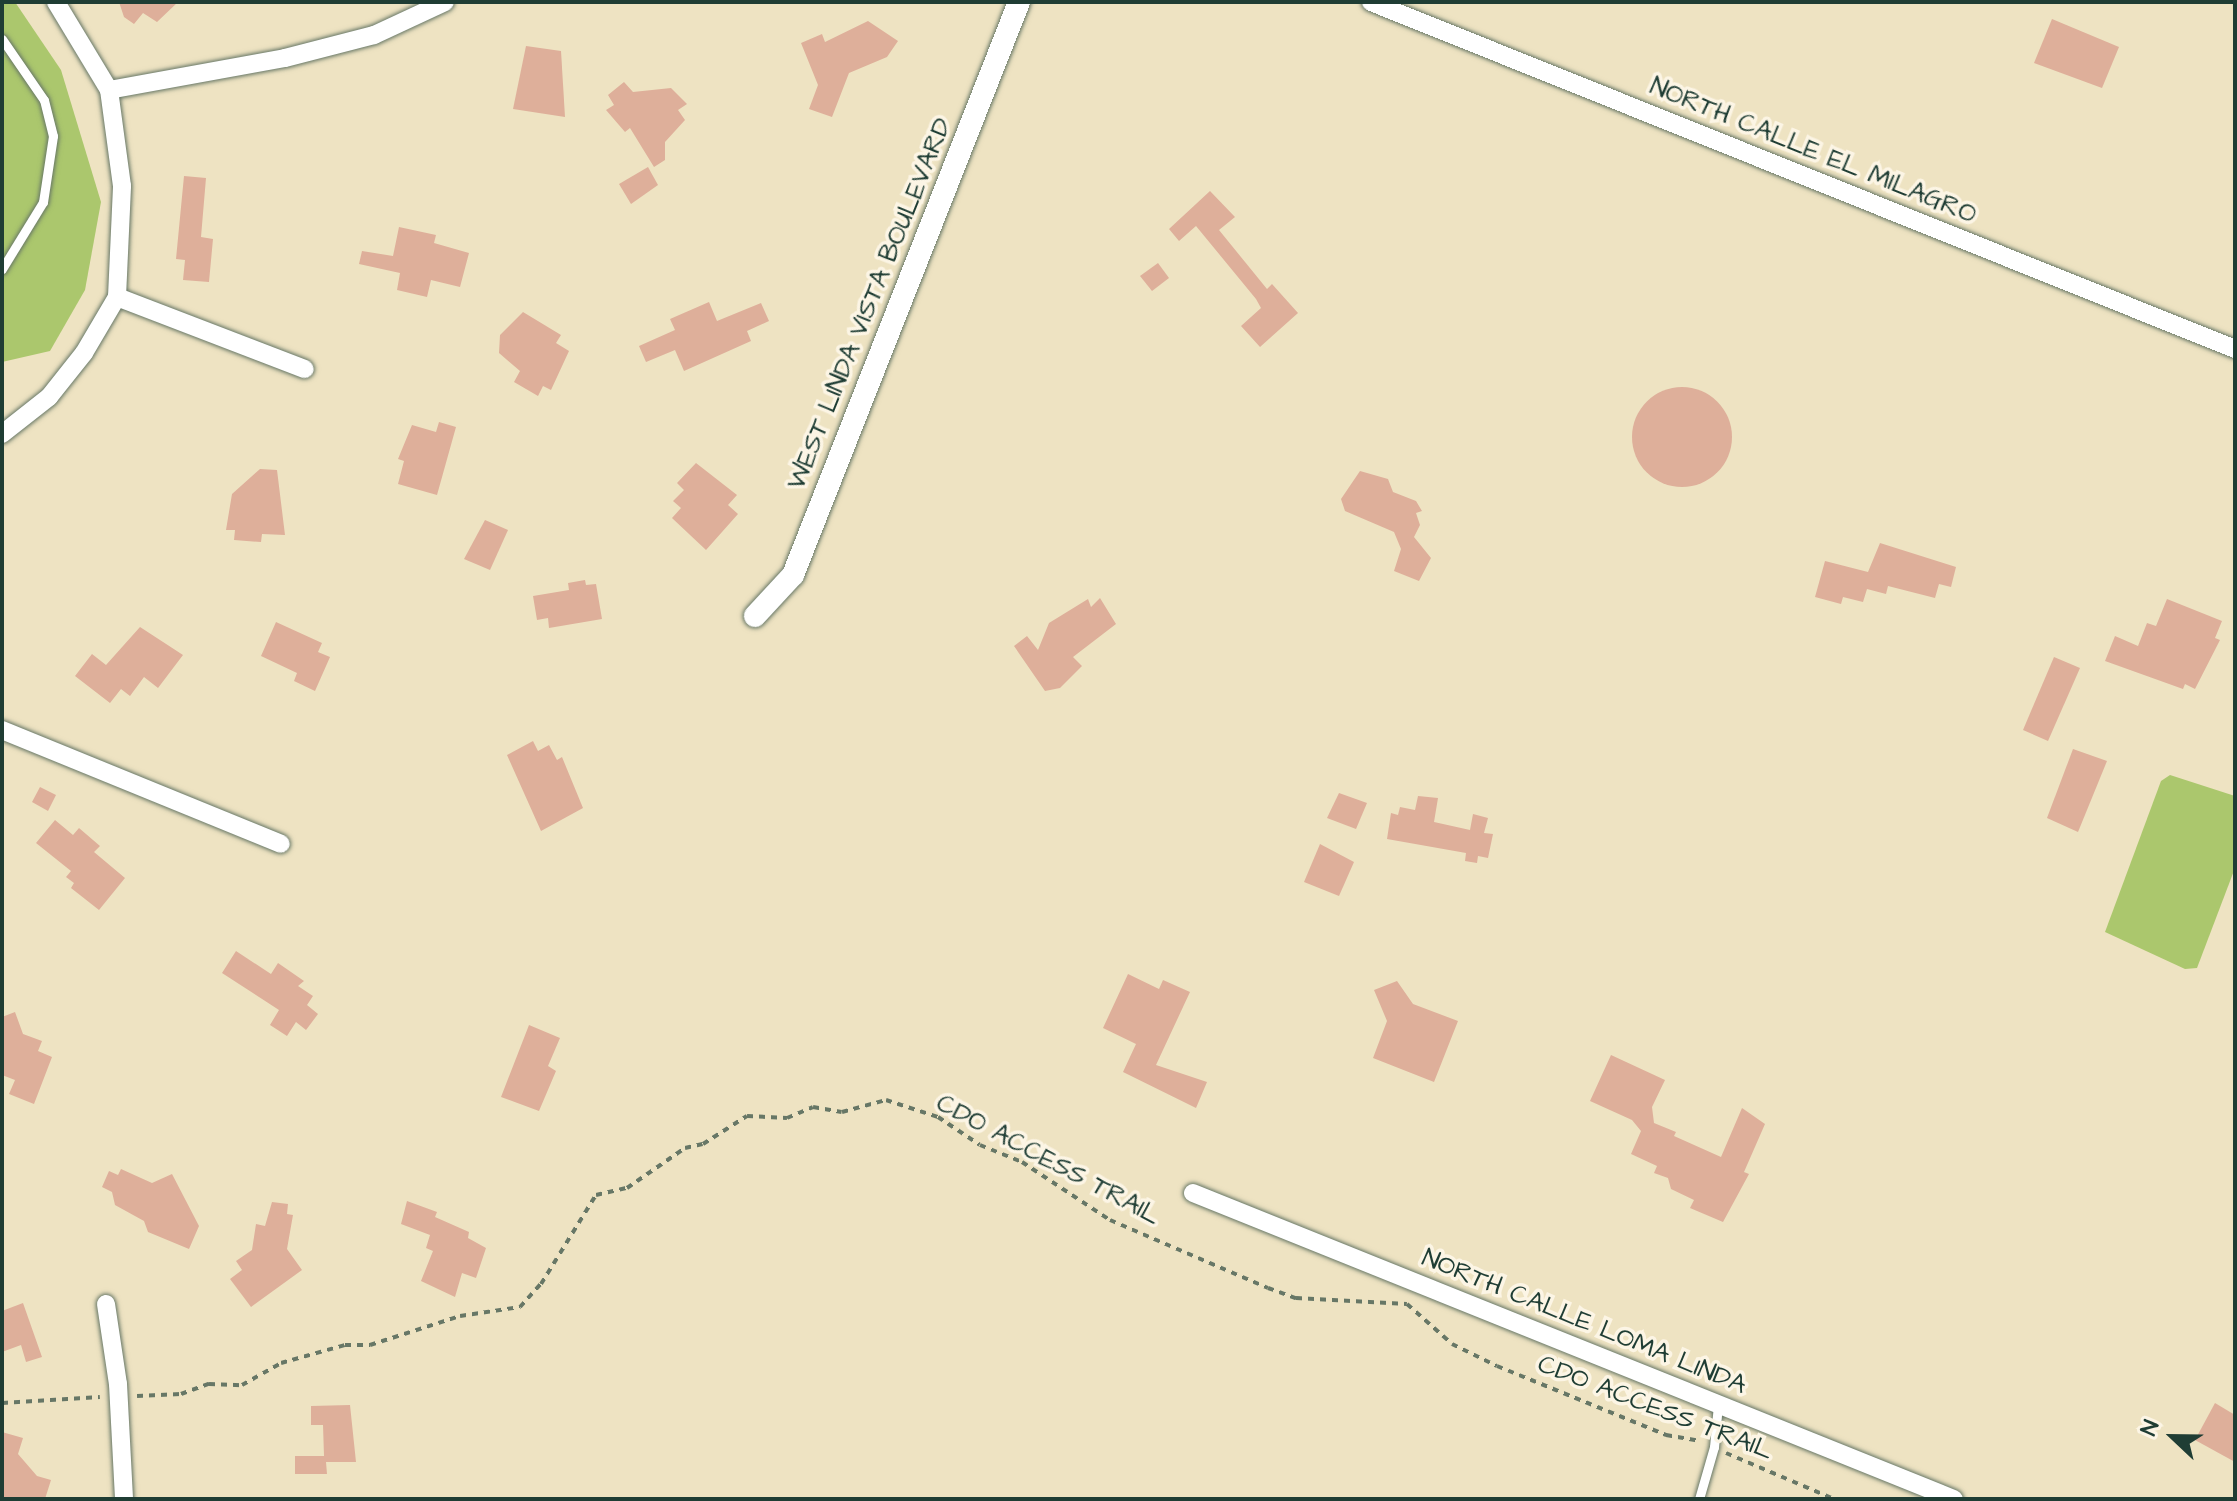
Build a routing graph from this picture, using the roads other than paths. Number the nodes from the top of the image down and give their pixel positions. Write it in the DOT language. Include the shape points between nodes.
graph roads {
  1 [pos="56,2"];
  2 [pos="445,2"];
  3 [pos="1019,2"];
  4 [pos="1371,2"];
  5 [pos="2,39"];
  6 [pos="109,90"];
  7 [pos="2,269"];
  8 [pos="117,297"];
  9 [pos="2235,349"];
  10 [pos="305,369"];
  11 [pos="2,434"];
  12 [pos="755,616"];
  13 [pos="2,730"];
  14 [pos="281,844"];
  15 [pos="1193,1193"];
  16 [pos="106,1304"];
  17 [pos="1718,1404"];
  18 [pos="124,1499"];
  19 [pos="1699,1499"];
  20 [pos="1954,1499"];
  1 -- 6 [label="street"];
  2 -- 6 [label="street" via="374,35 285,58"];
  3 -- 12 [label="street, WEST LINDA VISTA BOULEVARD" via="793,575"];
  4 -- 9 [label="street, NORTH CALLE EL MILAGRO"];
  5 -- 7 [label="lane" via="44,100 53,136 43,202"];
  6 -- 8 [label="street" via="122,186"];
  8 -- 10 [label="street"];
  8 -- 11 [label="street" via="84,353 49,397"];
  13 -- 14 [label="street"];
  15 -- 17 [label="street, NORTH CALLE LOMA LINDA"];
  16 -- 18 [label="street" via="119,1396"];
  17 -- 19 [label="lane" via="1714,1447"];
  17 -- 20 [label="street, NORTH CALLE LOMA LINDA"];
}
